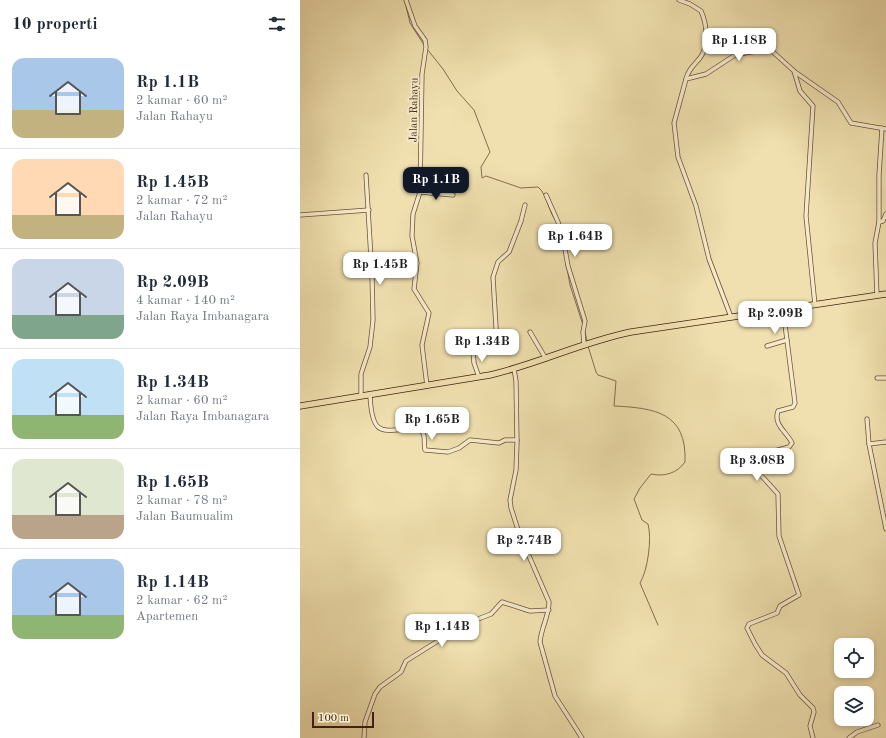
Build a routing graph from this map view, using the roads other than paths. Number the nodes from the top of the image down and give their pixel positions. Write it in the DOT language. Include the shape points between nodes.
graph roads {
  1 [pos="406,0"];
  2 [pos="679,0"];
  3 [pos="794,71"];
  4 [pos="686,79"];
  5 [pos="884,129"];
  6 [pos="366,175"];
  7 [pos="420,192"];
  8 [pos="453,195"];
  9 [pos="546,195"];
  10 [pos="525,205"];
  11 [pos="369,210"];
  12 [pos="886,214"];
  13 [pos="300,215"];
  14 [pos="879,222"];
  15 [pos="886,294"];
  16 [pos="877,296"];
  17 [pos="815,305"];
  18 [pos="783,309"];
  19 [pos="731,317"];
  20 [pos="530,332"];
  21 [pos="787,340"];
  22 [pos="587,344"];
  23 [pos="767,346"];
  24 [pos="546,359"];
  25 [pos="514,369"];
  26 [pos="479,377"];
  27 [pos="877,378"];
  28 [pos="886,378"];
  29 [pos="426,386"];
  30 [pos="370,395"];
  31 [pos="361,396"];
  32 [pos="300,406"];
  33 [pos="867,419"];
  34 [pos="516,440"];
  35 [pos="886,442"];
  36 [pos="869,444"];
  37 [pos="886,528"];
  38 [pos="549,610"];
  39 [pos="878,725"];
  40 [pos="364,738"];
  41 [pos="582,738"];
  42 [pos="813,738"];
  43 [pos="849,738"];
  1 -- 7 [label="street, Jalan Rahayu" via="415,26 425,40 426,48 422,74"];
  2 -- 4 [label="street" via="701,11 706,34 703,53 691,67"];
  3 -- 4 [label="street" via="773,52 764,50 734,55 706,74"];
  3 -- 5 [label="street" via="838,102 851,123"];
  3 -- 17 [label="street" via="800,91 814,106 806,216"];
  4 -- 19 [label="street" via="674,123 678,157 694,202 709,259"];
  5 -- 14 [label="street" via="880,158"];
  6 -- 11 [label="street"];
  7 -- 8 [label="street"];
  7 -- 29 [label="street, Jalan Rahayu" via="412,220 412,242 417,263 413,286 429,313 422,345"];
  9 -- 22 [label="street" via="563,238 568,266 585,325 583,330"];
  10 -- 26 [label="street" via="509,252 498,262 493,277 497,344 481,346 473,351"];
  11 -- 13 [label="street"];
  11 -- 31 [label="street" via="373,320 370,347 361,374"];
  12 -- 14 [label="street" via="883,221"];
  14 -- 16 [label="street" via="875,260"];
  15 -- 16 [label="highway"];
  16 -- 17 [label="highway"];
  17 -- 18 [label="highway"];
  18 -- 19 [label="highway"];
  18 -- 21 [label="street"];
  19 -- 22 [label="highway" via="630,332"];
  20 -- 24 [label="street"];
  21 -- 23 [label="street"];
  21 -- 42 [label="street" via="795,403 793,407 778,411 776,416 791,445 760,456 756,467 778,494 779,536 799,595 781,606 777,613 751,623 747,628 762,656 786,672 800,695 813,708 810,726"];
  22 -- 24 [label="highway"];
  24 -- 25 [label="highway"];
  25 -- 26 [label="highway"];
  25 -- 34 [label="street"];
  26 -- 29 [label="highway"];
  27 -- 28 [label="street"];
  29 -- 30 [label="highway"];
  30 -- 31 [label="highway"];
  30 -- 34 [label="street" via="373,417 379,427 385,431 419,428 425,438 425,450 448,452 470,440"];
  31 -- 32 [label="highway"];
  33 -- 36 [label="street"];
  34 -- 38 [label="street" via="516,470 510,500 511,508 518,533 549,602"];
  35 -- 36 [label="street"];
  36 -- 37 [label="street"];
  38 -- 40 [label="street" via="530,611 502,602 491,614 465,624 406,661 401,672 380,687 375,694 365,722"];
  38 -- 41 [label="street" via="540,634 541,649 554,696"];
  39 -- 43 [label="street" via="857,732"];
}
